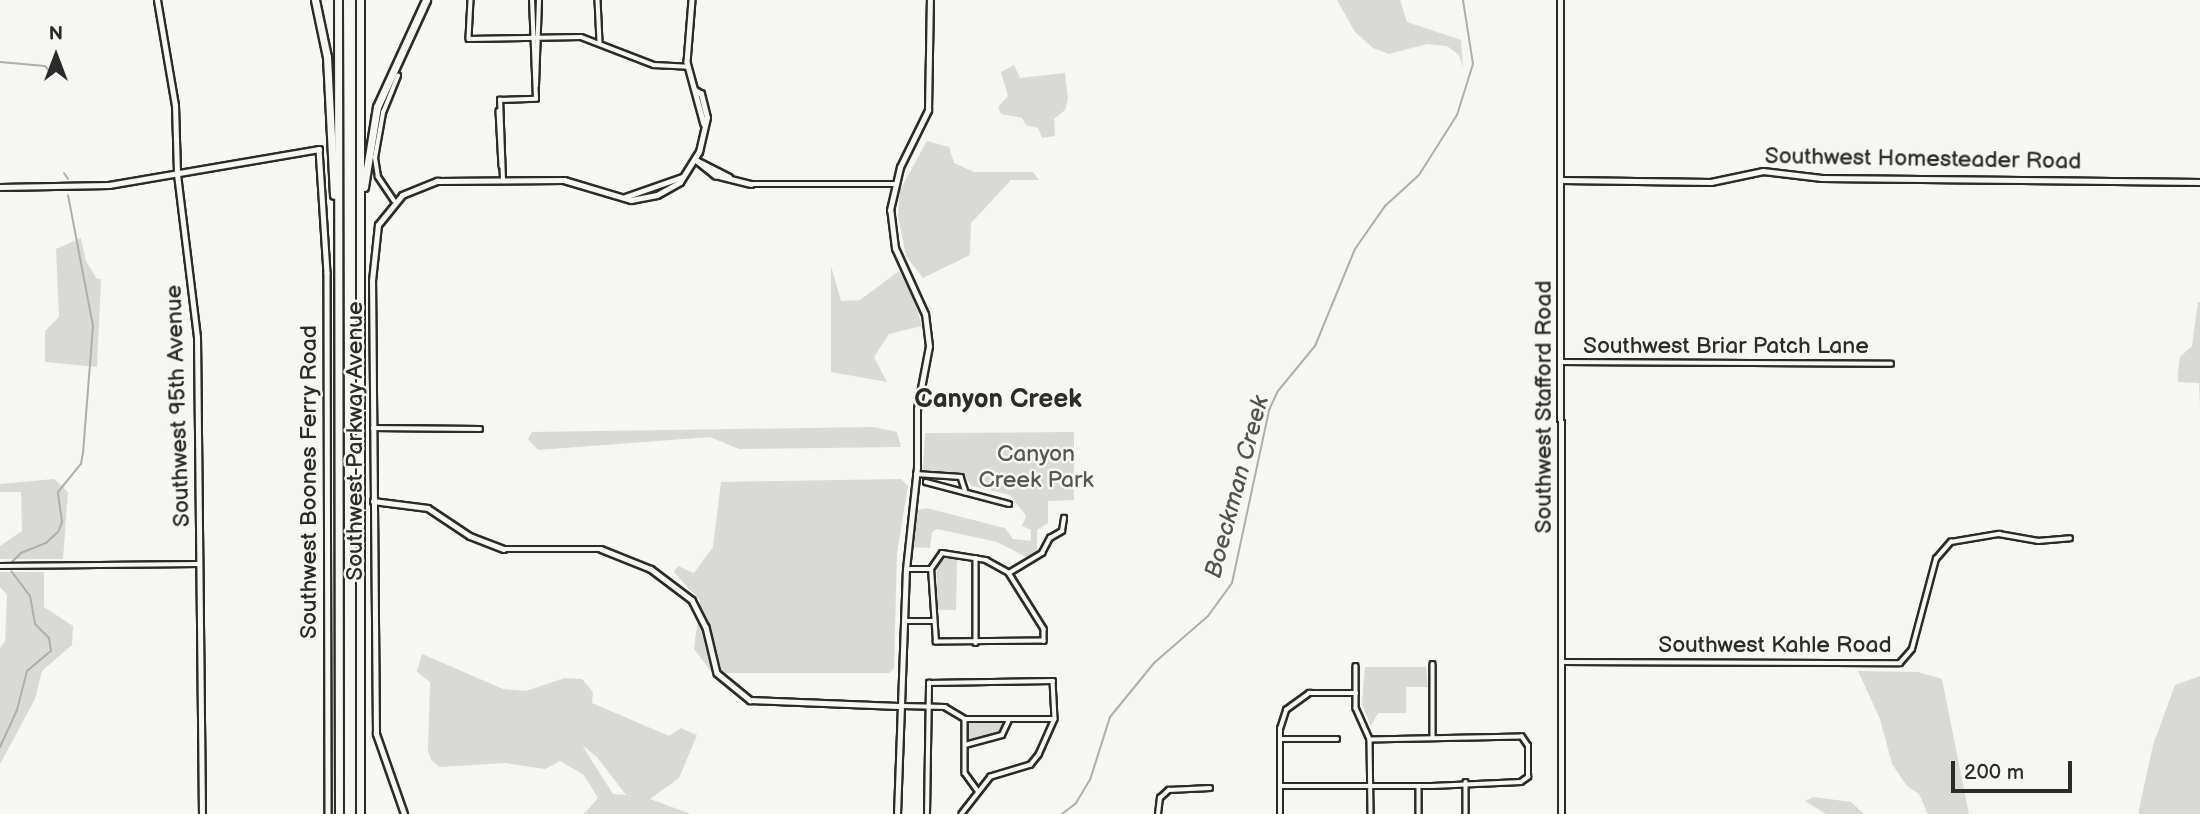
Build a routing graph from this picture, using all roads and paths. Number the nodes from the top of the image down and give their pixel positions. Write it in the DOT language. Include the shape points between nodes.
graph roads {
  1 [pos="157,0"];
  2 [pos="315,0"];
  3 [pos="338,0"];
  4 [pos="360,0"];
  5 [pos="426,0"];
  6 [pos="471,0"];
  7 [pos="532,0"];
  8 [pos="539,0"];
  9 [pos="598,0"];
  10 [pos="692,0"];
  11 [pos="930,0"];
  12 [pos="1560,0"];
  13 [pos="534,37"];
  14 [pos="540,37"];
  15 [pos="600,42"];
  16 [pos="688,67"];
  17 [pos="398,76"];
  18 [pos="536,86"];
  19 [pos="695,159"];
  20 [pos="177,174"];
  21 [pos="503,180"];
  22 [pos="1562,180"];
  23 [pos="2200,182"];
  24 [pos="894,184"];
  25 [pos="0,187"];
  26 [pos="394,201"];
  27 [pos="360,216"];
  28 [pos="338,255"];
  29 [pos="1562,362"];
  30 [pos="1891,364"];
  31 [pos="372,428"];
  32 [pos="480,429"];
  33 [pos="916,474"];
  34 [pos="926,482"];
  35 [pos="966,492"];
  36 [pos="373,501"];
  37 [pos="1009,504"];
  38 [pos="1064,518"];
  39 [pos="2070,538"];
  40 [pos="976,558"];
  41 [pos="201,564"];
  42 [pos="0,566"];
  43 [pos="906,569"];
  44 [pos="931,569"];
  45 [pos="1009,573"];
  46 [pos="904,621"];
  47 [pos="933,621"];
  48 [pos="976,643"];
  49 [pos="1561,662"];
  50 [pos="1433,664"];
  51 [pos="1356,666"];
  52 [pos="1356,692"];
  53 [pos="898,706"];
  54 [pos="926,706"];
  55 [pos="965,719"];
  56 [pos="1055,719"];
  57 [pos="1009,720"];
  58 [pos="1433,738"];
  59 [pos="1280,739"];
  60 [pos="1337,739"];
  61 [pos="1370,740"];
  62 [pos="965,745"];
  63 [pos="1466,782"];
  64 [pos="1280,786"];
  65 [pos="1371,786"];
  66 [pos="1419,786"];
  67 [pos="1210,788"];
  68 [pos="978,791"];
  69 [pos="202,814"];
  70 [pos="328,814"];
  71 [pos="339,814"];
  72 [pos="360,814"];
  73 [pos="404,814"];
  74 [pos="897,814"];
  75 [pos="927,814"];
  76 [pos="962,814"];
  77 [pos="1158,814"];
  78 [pos="1280,814"];
  79 [pos="1371,814"];
  80 [pos="1419,814"];
  81 [pos="1466,814"];
  82 [pos="1561,814"];
  1 -- 20 [label="main road, Southwest 95th Avenue" via="175,104"];
  2 -- 28 [label="highway" via="327,57"];
  3 -- 28 [label="highway"];
  4 -- 27 [label="highway"];
  5 -- 27 [label="highway" via="377,107"];
  6 -- 13 [label="street" via="469,39"];
  7 -- 13 [label="street"];
  8 -- 14 [label="street"];
  9 -- 15 [label="street"];
  10 -- 16 [label="street"];
  11 -- 24 [label="main road" via="928,110"];
  12 -- 22 [label="main road, Southwest Stafford Road"];
  13 -- 14 [label="street"];
  13 -- 18 [label="street"];
  14 -- 15 [label="street"];
  14 -- 18 [label="street"];
  15 -- 16 [label="street" via="654,65"];
  16 -- 19 [label="street" via="706,109"];
  17 -- 26 [label="street" via="383,113 376,158 378,177"];
  18 -- 21 [label="street" via="536,99 500,100"];
  19 -- 21 [label="street" via="682,177 657,195 631,201 571,180"];
  19 -- 24 [label="street" via="707,171 766,185"];
  20 -- 25 [label="street" via="98,186"];
  20 -- 41 [label="main road, Southwest 95th Avenue" via="197,337"];
  20 -- 70 [label="street, Southwest Boones Ferry Road" via="320,149 327,273"];
  21 -- 26 [label="street" via="429,182"];
  22 -- 23 [label="street, Southwest Homesteader Road" via="1711,181 1763,171 1832,178"];
  22 -- 29 [label="main road, Southwest Stafford Road"];
  24 -- 33 [label="main road" via="892,236 922,304 928,335 916,414"];
  26 -- 31 [label="street, Southwest Parkway Avenue" via="378,225 372,249"];
  27 -- 72 [label="highway"];
  28 -- 71 [label="highway"];
  29 -- 30 [label="street, Southwest Briar Patch Lane"];
  29 -- 49 [label="main road, Southwest Stafford Road"];
  31 -- 32 [label="street"];
  31 -- 36 [label="street, Southwest Parkway Avenue"];
  33 -- 35 [label="street" via="961,477"];
  33 -- 43 [label="main road"];
  34 -- 35 [label="street"];
  35 -- 37 [label="street"];
  36 -- 53 [label="street" via="428,508 470,536 504,549 601,550 651,569 692,600 706,627 717,673 733,691 753,702"];
  36 -- 73 [label="street, Southwest Parkway Avenue" via="376,734"];
  38 -- 45 [label="street" via="1063,529 1047,541 1042,553"];
  39 -- 49 [label="street, Southwest Kahle Road" via="2038,541 1999,534 1951,542 1936,559 1912,649 1900,663"];
  40 -- 44 [label="street" via="942,553"];
  40 -- 45 [label="street"];
  40 -- 48 [label="street"];
  41 -- 42 [label="street"];
  41 -- 69 [label="main road, Southwest 95th Avenue"];
  43 -- 44 [label="street"];
  43 -- 46 [label="main road"];
  44 -- 47 [label="street"];
  45 -- 48 [label="street" via="1046,638 1041,642"];
  46 -- 47 [label="street"];
  46 -- 53 [label="main road"];
  47 -- 48 [label="street" via="936,642"];
  49 -- 82 [label="main road, Southwest Stafford Road"];
  50 -- 58 [label="street"];
  51 -- 52 [label="street"];
  52 -- 59 [label="street" via="1317,692 1296,699 1283,716"];
  52 -- 61 [label="street" via="1356,708"];
  53 -- 54 [label="street"];
  53 -- 74 [label="main road"];
  54 -- 55 [label="street" via="948,708"];
  54 -- 56 [label="street" via="927,686 933,682 1049,679 1057,689"];
  54 -- 75 [label="street"];
  55 -- 57 [label="street"];
  55 -- 62 [label="street"];
  56 -- 57 [label="street"];
  56 -- 68 [label="street" via="1034,762 997,774"];
  57 -- 62 [label="street" via="999,737"];
  58 -- 61 [label="street"];
  58 -- 63 [label="street" via="1525,739 1526,779"];
  59 -- 60 [label="street"];
  59 -- 64 [label="street"];
  61 -- 65 [label="street"];
  62 -- 68 [label="street" via="966,777"];
  63 -- 66 [label="street"];
  63 -- 81 [label="street"];
  64 -- 65 [label="street"];
  64 -- 78 [label="street"];
  65 -- 66 [label="street"];
  65 -- 79 [label="street"];
  66 -- 80 [label="street"];
  67 -- 77 [label="street" via="1169,790 1160,798"];
  68 -- 76 [label="street"];
}
